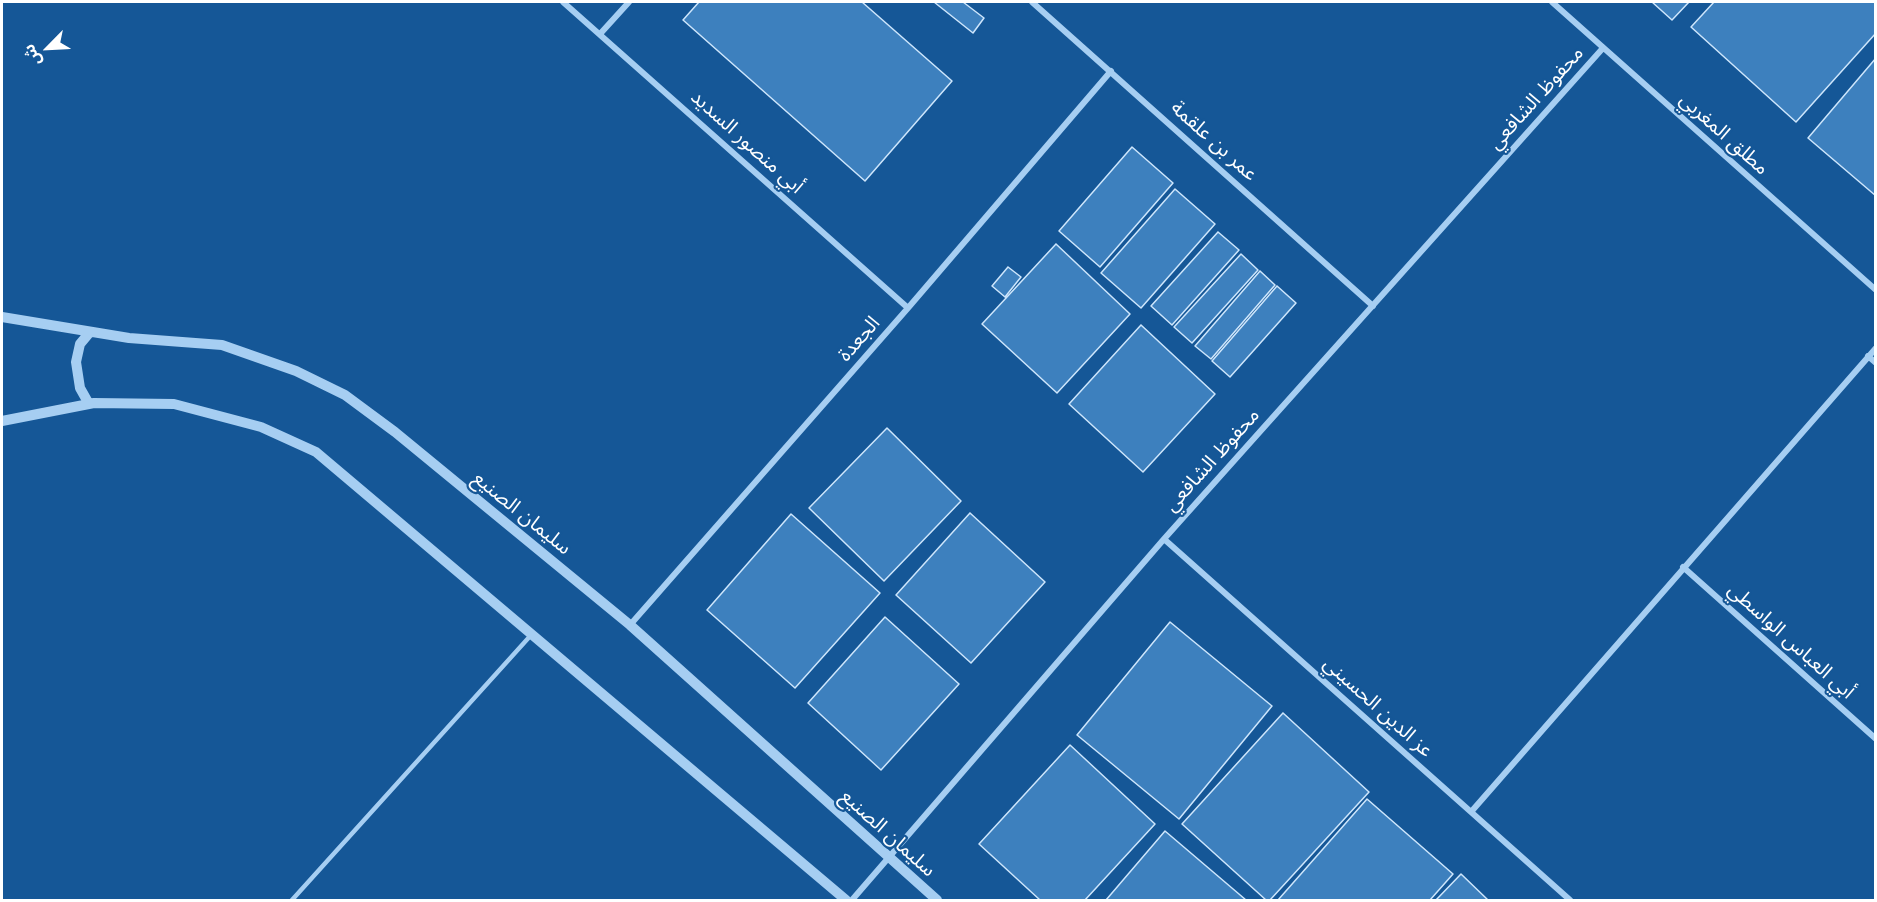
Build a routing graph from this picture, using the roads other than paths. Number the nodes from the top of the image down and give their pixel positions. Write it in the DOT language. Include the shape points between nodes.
graph roads {
  1 [pos="563,2"];
  2 [pos="629,2"];
  3 [pos="1032,2"];
  4 [pos="1552,2"];
  5 [pos="600,34"];
  6 [pos="1604,48"];
  7 [pos="1111,71"];
  8 [pos="1875,290"];
  9 [pos="1373,306"];
  10 [pos="908,308"];
  11 [pos="2,317"];
  12 [pos="90,332"];
  13 [pos="1875,348"];
  14 [pos="1868,356"];
  15 [pos="1875,363"];
  16 [pos="89,404"];
  17 [pos="2,421"];
  18 [pos="1164,539"];
  19 [pos="1683,567"];
  20 [pos="630,625"];
  21 [pos="532,634"];
  22 [pos="1875,740"];
  23 [pos="1471,812"];
  24 [pos="889,857"];
  25 [pos="292,900"];
  26 [pos="846,900"];
  27 [pos="852,900"];
  28 [pos="937,900"];
  29 [pos="1570,900"];
  1 -- 5 [label="street, أبي منصور السديد"];
  2 -- 5 [label="street"];
  3 -- 7 [label="street, عمر بن علقمة"];
  4 -- 6 [label="street, مطلق المغربي"];
  5 -- 10 [label="street, أبي منصور السديد"];
  6 -- 8 [label="street, مطلق المغربي"];
  6 -- 9 [label="street, محفوظ الشافعي"];
  7 -- 9 [label="street, عمر بن علقمة"];
  7 -- 10 [label="street, الجعدة"];
  9 -- 18 [label="street, محفوظ الشافعي"];
  10 -- 20 [label="street, الجعدة"];
  11 -- 12 [label="street, سليمان الصنيع"];
  12 -- 16 [label="street" via="80,344 76,362 80,388"];
  12 -- 20 [label="street, سليمان الصنيع" via="222,345 296,371 345,395"];
  13 -- 14 [label="street"];
  14 -- 15 [label="street"];
  14 -- 19 [label="street"];
  16 -- 17 [label="street"];
  16 -- 21 [label="street" via="174,404 261,427 316,452"];
  18 -- 23 [label="street, عز الدين الحسيني"];
  18 -- 24 [label="street, محفوظ الشافعي"];
  19 -- 22 [label="street, أبي العباس الواسطي"];
  19 -- 23 [label="street"];
  20 -- 24 [label="street, سليمان الصنيع"];
  21 -- 25 [label="lane"];
  21 -- 26 [label="street"];
  23 -- 29 [label="street, عز الدين الحسيني"];
  24 -- 27 [label="street, محفوظ الشافعي"];
  24 -- 28 [label="street, سليمان الصنيع"];
}
